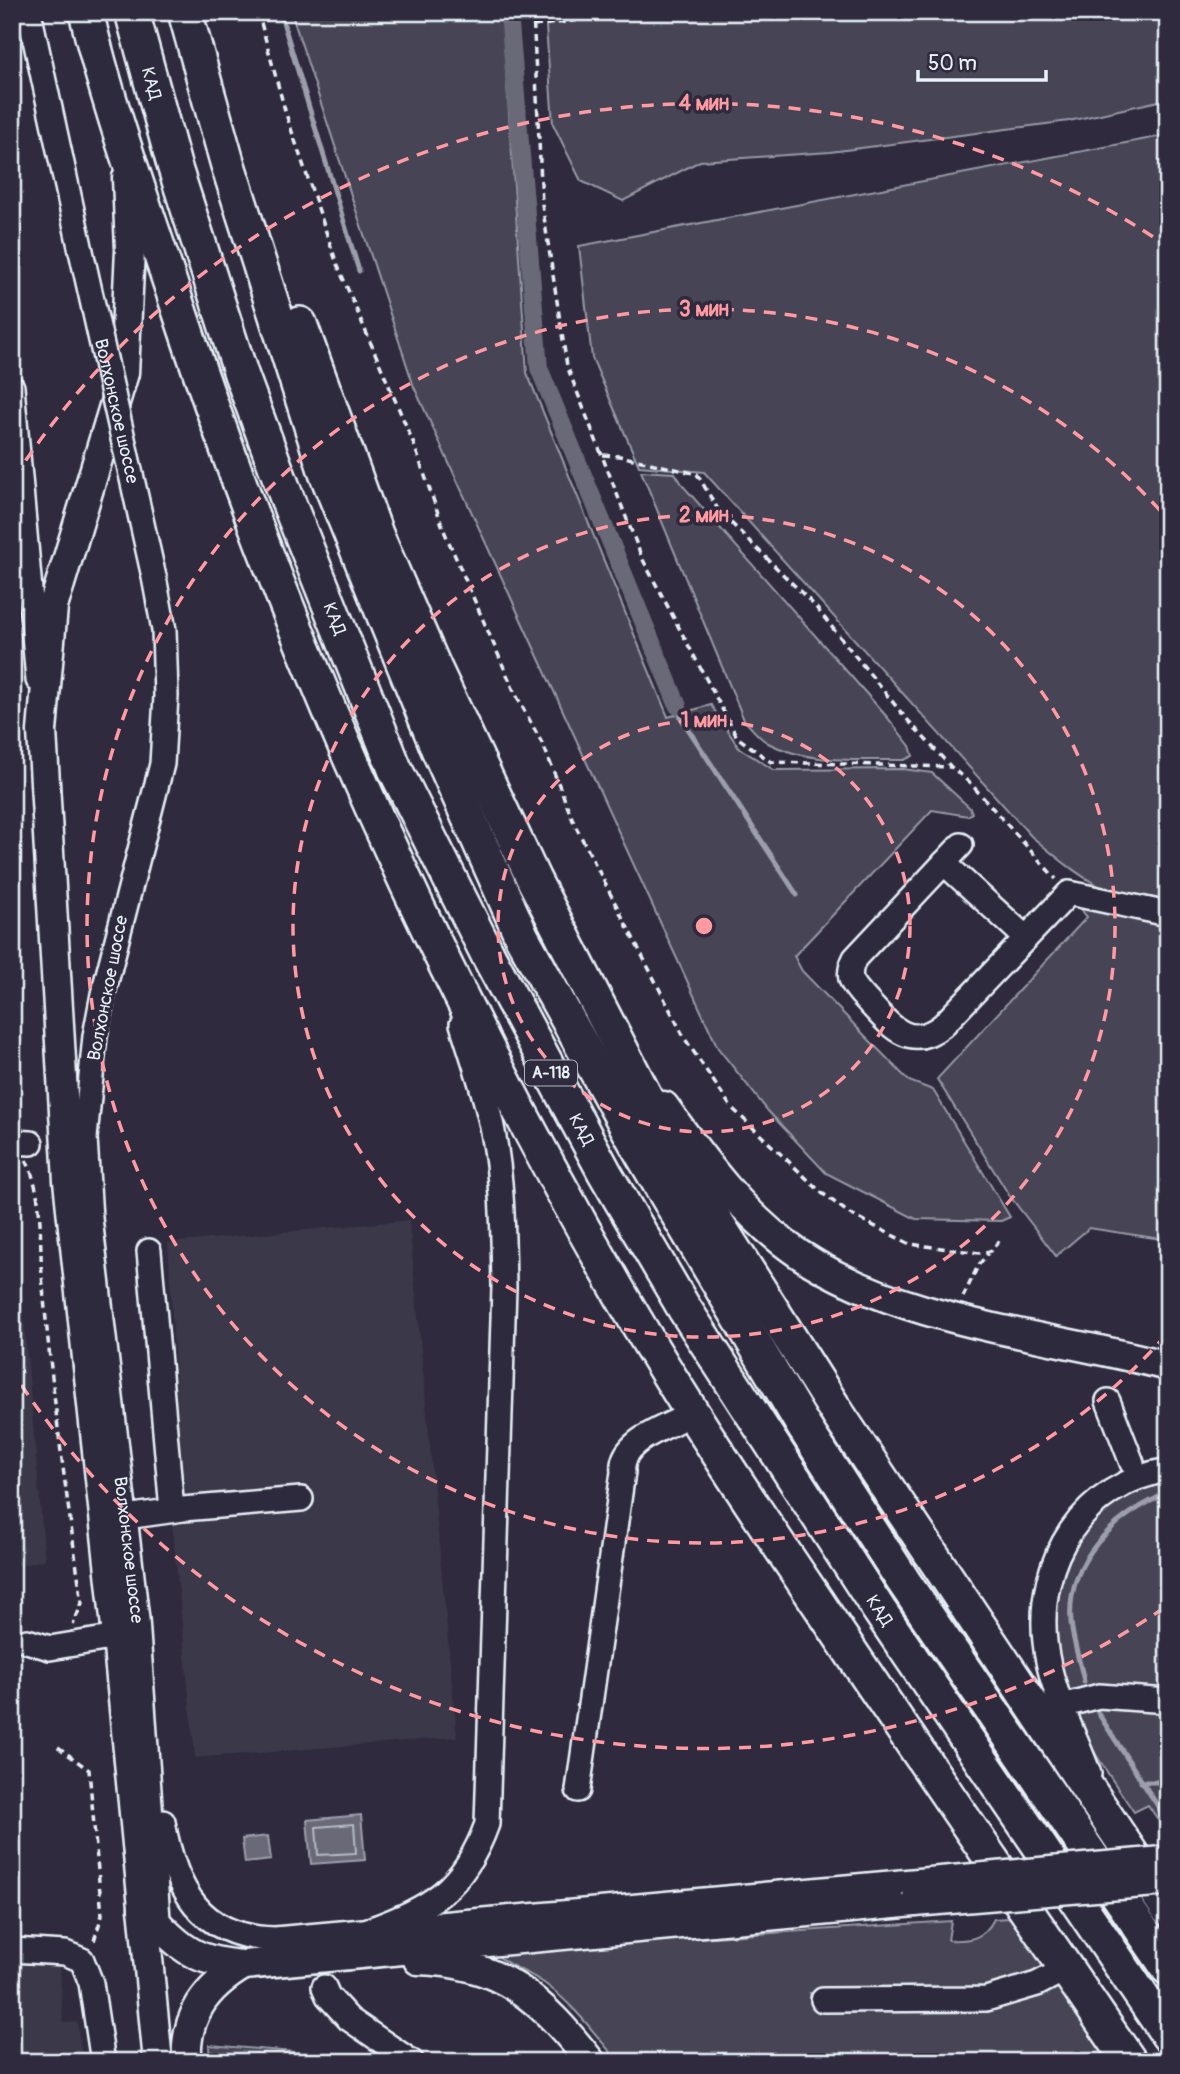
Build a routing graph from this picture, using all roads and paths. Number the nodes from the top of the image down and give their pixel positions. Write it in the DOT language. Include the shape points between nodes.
graph roads {
  1 [pos="29,12"];
  2 [pos="86,12"];
  3 [pos="132,12"];
  4 [pos="185,12"];
  5 [pos="258,12"];
  6 [pos="533,12"];
  7 [pos="642,12"];
  8 [pos="534,26"];
  9 [pos="208,94"];
  10 [pos="124,137"];
  11 [pos="12,387"];
  12 [pos="602,455"];
  13 [pos="42,731"];
  14 [pos="951,767"];
  15 [pos="961,845"];
  16 [pos="944,863"];
  17 [pos="1069,894"];
  18 [pos="1168,914"];
  19 [pos="1026,939"];
  20 [pos="441,962"];
  21 [pos="603,1016"];
  22 [pos="23,1148"];
  23 [pos="1003,1237"];
  24 [pos="149,1251"];
  25 [pos="990,1251"];
  26 [pos="962,1303"];
  27 [pos="1168,1366"];
  28 [pos="1108,1401"];
  29 [pos="685,1417"];
  30 [pos="1132,1463"];
  31 [pos="1168,1469"];
  32 [pos="300,1499"];
  33 [pos="173,1510"];
  34 [pos="126,1517"];
  35 [pos="75,1622"];
  36 [pos="117,1637"];
  37 [pos="27,1641"];
  38 [pos="1168,1701"];
  39 [pos="1069,1704"];
  40 [pos="145,1721"];
  41 [pos="58,1747"];
  42 [pos="578,1790"];
  43 [pos="1106,1819"];
  44 [pos="1168,1858"];
  45 [pos="1168,1881"];
  46 [pos="908,1892"];
  47 [pos="1168,1909"];
  48 [pos="150,1916"];
  49 [pos="369,1930"];
  50 [pos="97,1936"];
  51 [pos="12,1950"];
  52 [pos="338,1955"];
  53 [pos="244,1965"];
  54 [pos="1168,1968"];
  55 [pos="1062,1971"];
  56 [pos="324,1987"];
  57 [pos="823,2000"];
  58 [pos="1168,2035"];
  59 [pos="103,2062"];
  60 [pos="158,2062"];
  61 [pos="171,2062"];
  62 [pos="187,2062"];
  63 [pos="412,2062"];
  64 [pos="591,2062"];
  65 [pos="1130,2062"];
  1 -- 34 [label="street, Волхонское шоссе, bridge" via="164,630 162,764 103,994 85,1138 90,1218"];
  2 -- 10 [label="highway"];
  3 -- 58 [label="highway, КАД / А-118" via="174,165 241,373 291,509 396,769 488,955 605,1173 684,1308 878,1610"];
  4 -- 9 [label="highway, КАД / А-118"];
  5 -- 25 [label="path" via="286,114 337,264 413,442 445,533 574,823 685,1039 730,1107 850,1214 910,1244"];
  6 -- 8 [label="path"];
  7 -- 8 [label="path"];
  8 -- 12 [label="path" via="542,204 566,366"];
  9 -- 21 [label="highway" via="325,387 376,534 488,784"];
  9 -- 54 [label="highway, КАД / А-118" via="326,473 438,748 522,937 642,1154 804,1427 904,1583"];
  10 -- 13 [label="main road" via="131,250 124,373 54,607"];
  10 -- 20 [label="highway" via="248,509 359,785"];
  11 -- 13 [label="street, Волхонское шоссе"];
  12 -- 14 [label="path" via="698,474 719,511 814,605"];
  12 -- 14 [label="path" via="642,558 737,737 771,762"];
  13 -- 36 [label="main road, Волхонское шоссе" via="68,1181"];
  14 -- 17 [label="path"];
  15 -- 16 [label="street"];
  16 -- 19 [label="street"];
  16 -- 19 [label="street" via="855,958 850,969 859,991 887,1021 908,1036 932,1034"];
  17 -- 18 [label="street"];
  17 -- 19 [label="street"];
  20 -- 49 [label="street" via="485,1094 494,1133 502,1222 504,1287 487,1824 478,1849 448,1887 417,1912"];
  20 -- 65 [label="highway" via="623,1299 690,1409"];
  21 -- 27 [label="main road" via="700,1156 742,1205 799,1254 920,1309"];
  21 -- 43 [label="highway" via="700,1196"];
  22 -- 35 [label="path" via="38,1196 42,1276 82,1603"];
  23 -- 25 [label="path"];
  24 -- 33 [label="street"];
  25 -- 26 [label="path" via="964,1290"];
  28 -- 30 [label="street"];
  29 -- 42 [label="street" via="628,1449 622,1460"];
  31 -- 43 [label="street" via="1125,1485 1093,1504 1069,1529 1046,1590 1045,1644"];
  32 -- 33 [label="street"];
  33 -- 34 [label="street"];
  34 -- 40 [label="street, Волхонское шоссе"];
  36 -- 37 [label="street" via="50,1648"];
  36 -- 48 [label="main road, Волхонское шоссе"];
  38 -- 39 [label="street" via="1099,1696"];
  40 -- 48 [label="street, Волхонское шоссе"];
  40 -- 49 [label="street" via="175,1870 190,1900 202,1912 248,1938"];
  41 -- 50 [label="path" via="89,1770 102,1915"];
  43 -- 47 [label="highway"];
  44 -- 46 [label="street, bridge"];
  45 -- 46 [label="main road, bridge"];
  46 -- 49 [label="street"];
  46 -- 52 [label="main road"];
  48 -- 53 [label="main road" via="197,1957 215,1964"];
  48 -- 60 [label="main road, Волхонское шоссе"];
  48 -- 61 [label="street, Волхонское шоссе"];
  51 -- 59 [label="street" via="65,1953 82,1960 92,1983"];
  52 -- 53 [label="main road"];
  52 -- 64 [label="main road" via="435,1961 476,1968 508,1980 542,2006"];
  53 -- 62 [label="main road" via="219,1980 192,2020"];
  55 -- 57 [label="street" via="1037,1984 986,1999"];
  56 -- 63 [label="street" via="349,2019"];
}
